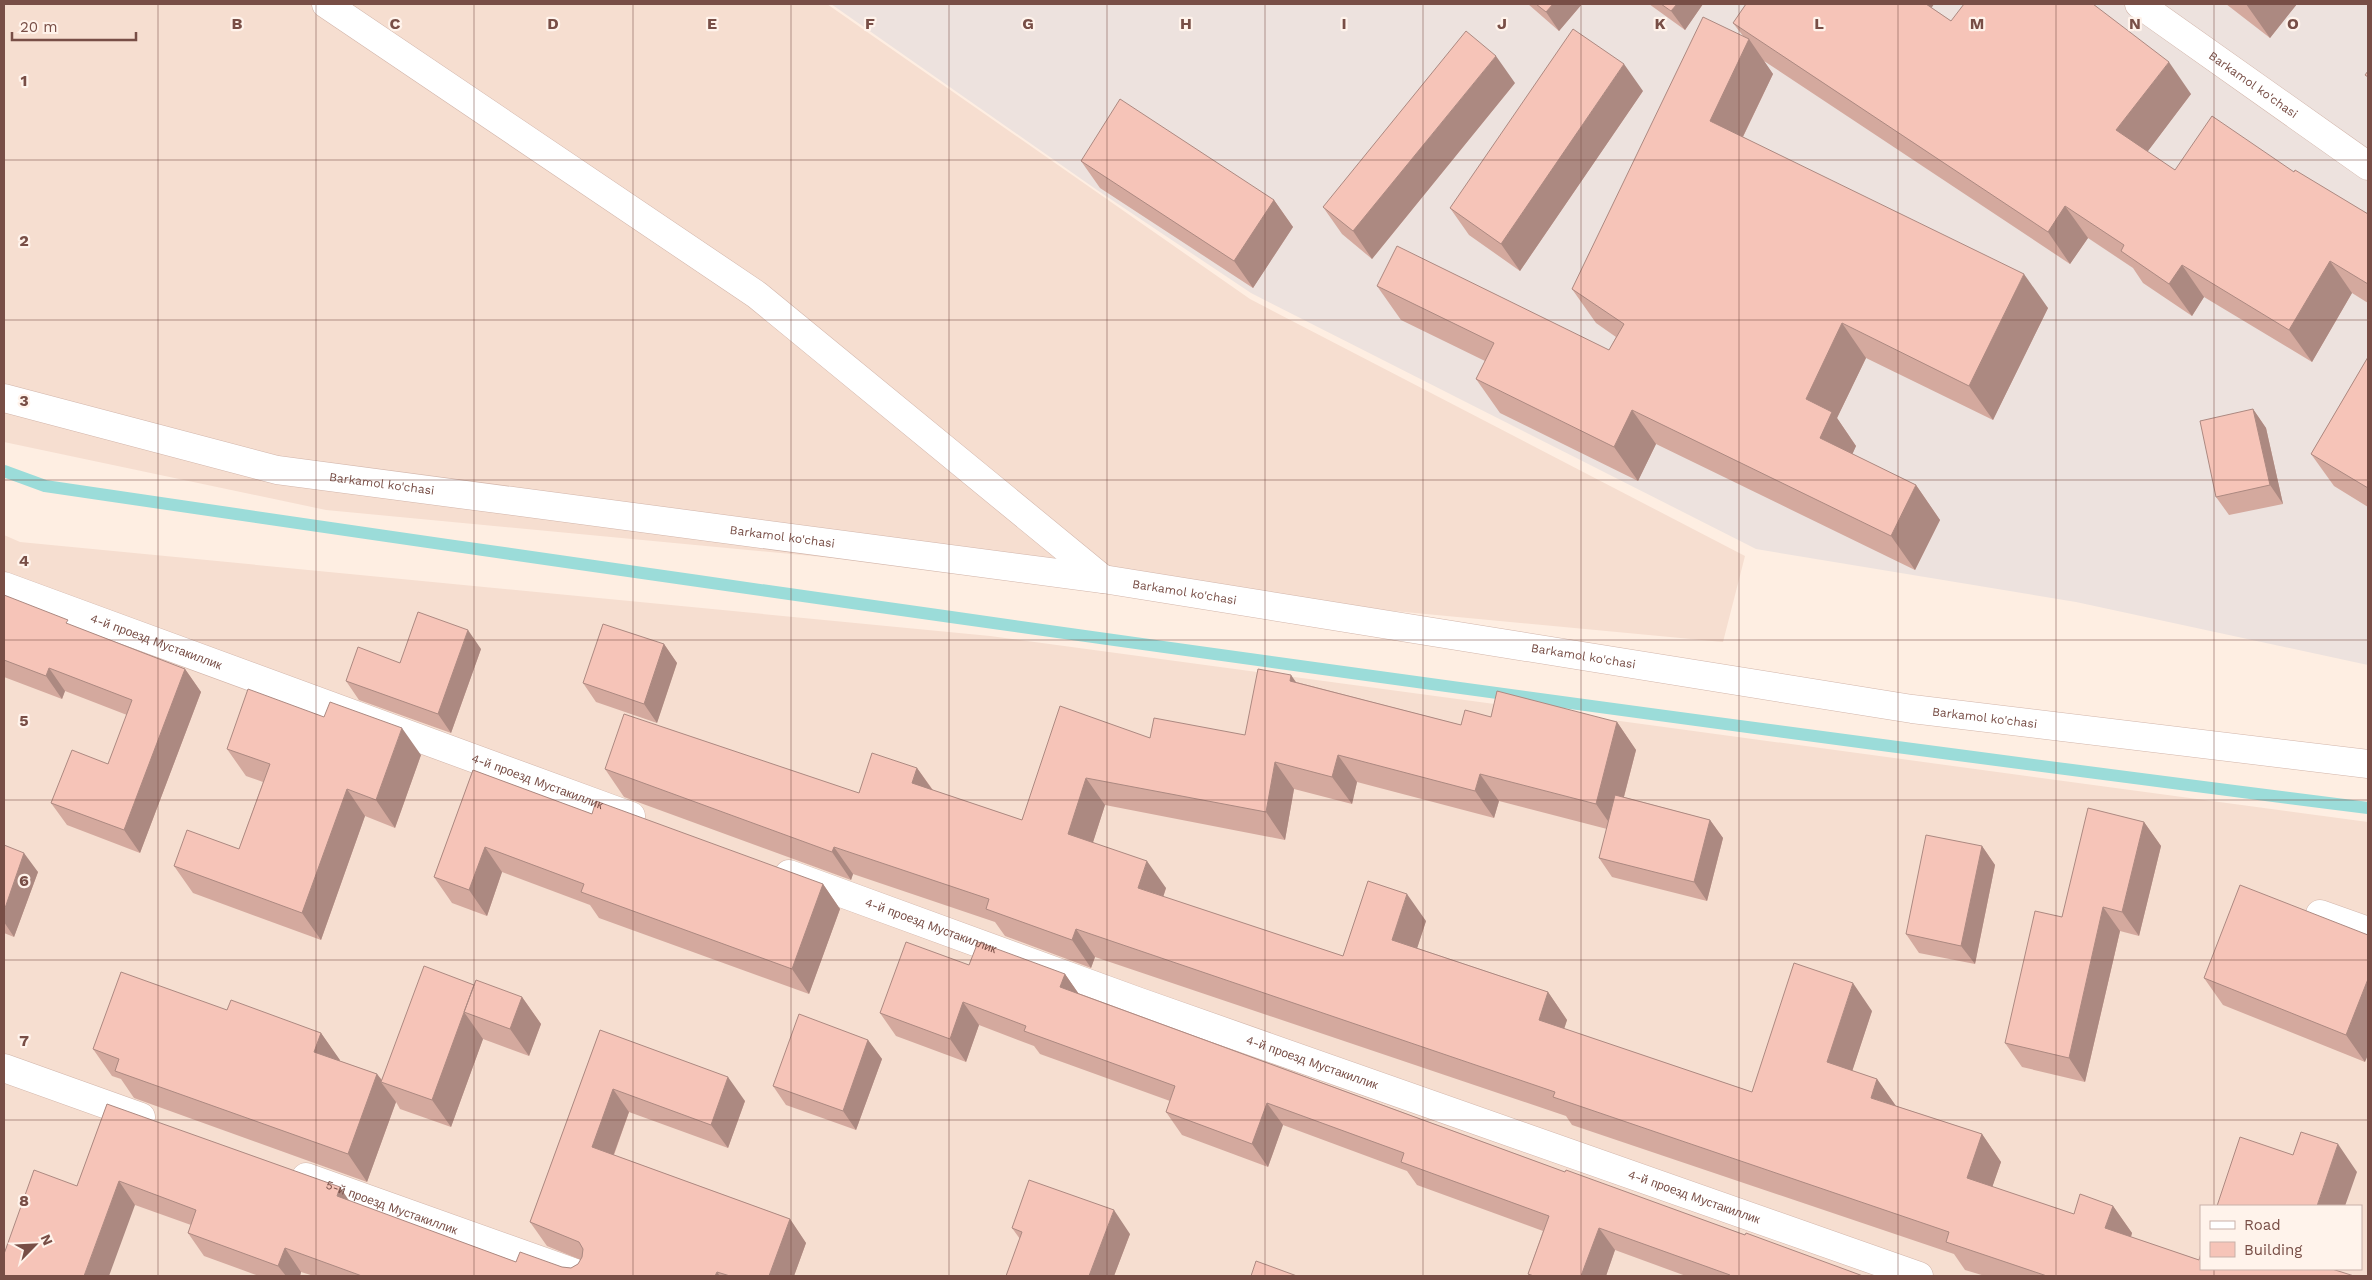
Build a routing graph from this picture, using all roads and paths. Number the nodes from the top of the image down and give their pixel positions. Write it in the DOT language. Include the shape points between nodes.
graph roads {
  1 [pos="326,4"];
  2 [pos="2139,4"];
  3 [pos="2368,166"];
  4 [pos="4,398"];
  5 [pos="1103,579"];
  6 [pos="4,586"];
  7 [pos="2368,764"];
  8 [pos="650,823"];
  9 [pos="762,864"];
  10 [pos="2320,914"];
  11 [pos="2368,931"];
  12 [pos="4,1068"];
  13 [pos="163,1125"];
  14 [pos="284,1169"];
  15 [pos="584,1276"];
  16 [pos="1919,1276"];
  1 -- 5 [label="street" via="757,295"];
  2 -- 3 [label="street, Barkamol ko'chasi"];
  4 -- 5 [label="street, Barkamol ko'chasi" via="277,470"];
  5 -- 7 [label="street, Barkamol ko'chasi" via="1912,709"];
  6 -- 8 [label="street, 4-й проезд Мустакиллик"];
  9 -- 16 [label="street, 4-й проезд Мустакиллик" via="1137,1001"];
  10 -- 11 [label="street"];
  12 -- 13 [label="street"];
  14 -- 15 [label="street, 5-й проезд Мустакиллик"];
}
